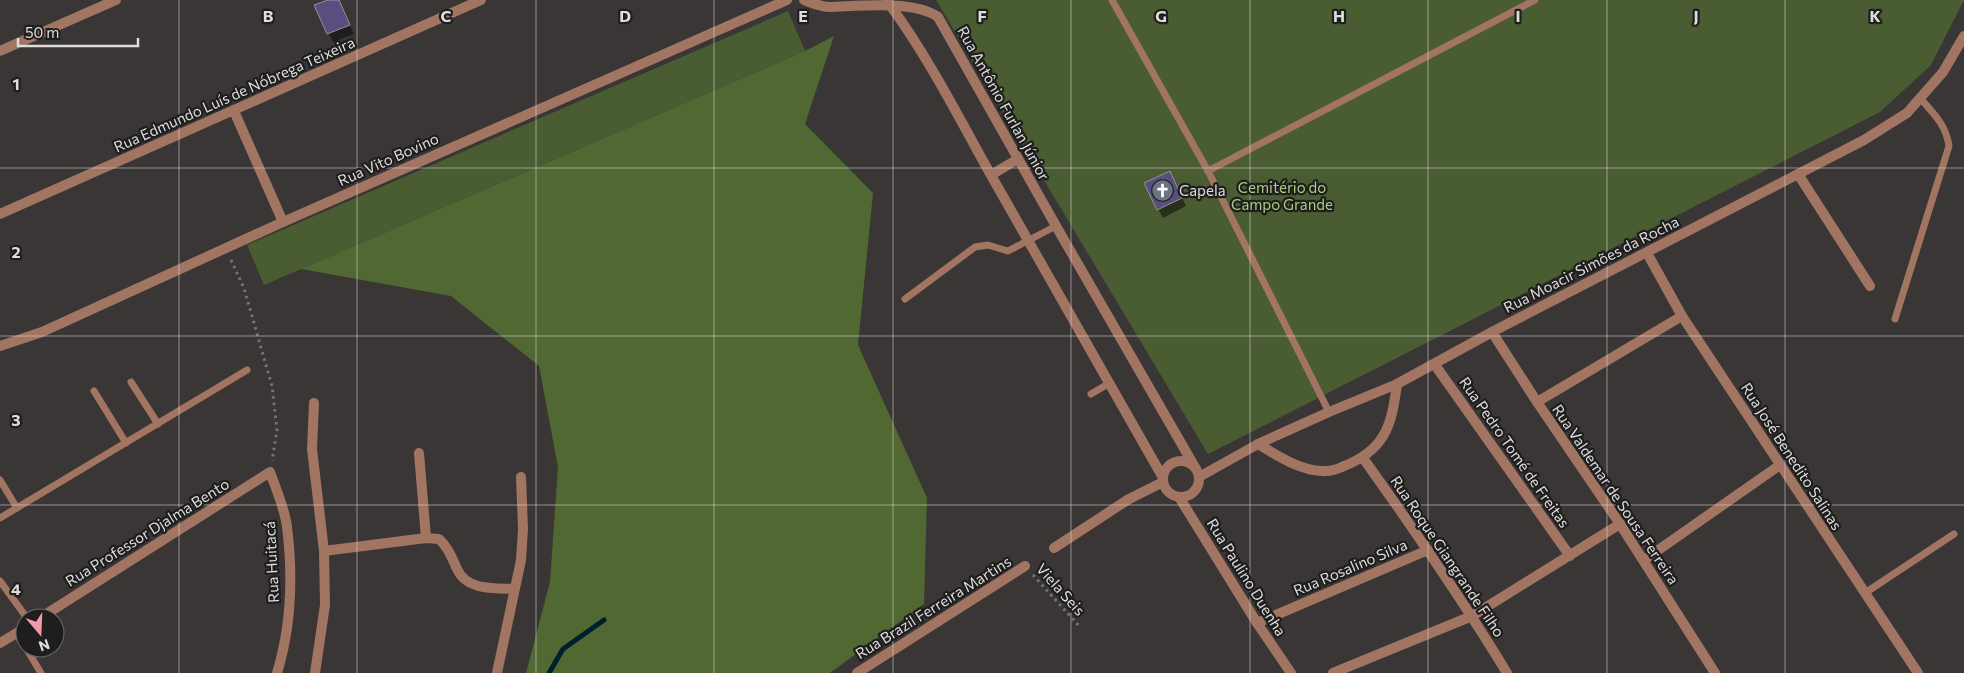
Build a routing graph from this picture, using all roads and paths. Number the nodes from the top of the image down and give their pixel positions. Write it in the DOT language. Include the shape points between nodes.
graph roads {
  1 [pos="116,0"];
  2 [pos="481,0"];
  3 [pos="788,0"];
  4 [pos="804,0"];
  5 [pos="1112,0"];
  6 [pos="1534,0"];
  7 [pos="881,1"];
  8 [pos="1964,36"];
  9 [pos="0,51"];
  10 [pos="1920,98"];
  11 [pos="234,111"];
  12 [pos="1018,159"];
  13 [pos="1208,171"];
  14 [pos="1798,174"];
  15 [pos="992,175"];
  16 [pos="0,214"];
  17 [pos="283,222"];
  18 [pos="1056,226"];
  19 [pos="1029,241"];
  20 [pos="226,249"];
  21 [pos="1647,253"];
  22 [pos="1870,286"];
  23 [pos="905,299"];
  24 [pos="1682,316"];
  25 [pos="1895,319"];
  26 [pos="1492,332"];
  27 [pos="0,346"];
  28 [pos="1435,364"];
  29 [pos="247,370"];
  30 [pos="131,382"];
  31 [pos="1108,384"];
  32 [pos="1397,384"];
  33 [pos="94,391"];
  34 [pos="1091,394"];
  35 [pos="1537,402"];
  36 [pos="314,403"];
  37 [pos="1328,412"];
  38 [pos="158,424"];
  39 [pos="126,443"];
  40 [pos="1258,444"];
  41 [pos="419,453"];
  42 [pos="1363,458"];
  43 [pos="1780,465"];
  44 [pos="270,472"];
  45 [pos="1198,473"];
  46 [pos="521,476"];
  47 [pos="1162,479"];
  48 [pos="0,480"];
  49 [pos="1179,497"];
  50 [pos="17,508"];
  51 [pos="0,518"];
  52 [pos="1620,524"];
  53 [pos="1954,534"];
  54 [pos="426,538"];
  55 [pos="1054,548"];
  56 [pos="324,550"];
  57 [pos="1428,550"];
  58 [pos="1570,556"];
  59 [pos="1644,560"];
  60 [pos="1025,566"];
  61 [pos="0,581"];
  62 [pos="514,589"];
  63 [pos="1865,593"];
  64 [pos="20,608"];
  65 [pos="56,608"];
  66 [pos="1472,616"];
  67 [pos="1256,623"];
  68 [pos="1080,627"];
  69 [pos="15,635"];
  70 [pos="0,643"];
  71 [pos="31,658"];
  72 [pos="41,673"];
  73 [pos="277,673"];
  74 [pos="315,673"];
  75 [pos="497,673"];
  76 [pos="857,673"];
  77 [pos="1290,673"];
  78 [pos="1333,673"];
  79 [pos="1507,673"];
  80 [pos="1715,673"];
  81 [pos="1918,673"];
  1 -- 9 [label="street"];
  2 -- 11 [label="street, Rua Edmundo Luís de Nóbrega Teixeira"];
  3 -- 17 [label="street, Rua Vito Bovino"];
  4 -- 7 [label="street, Rua Antônio Furlan Júnior" via="828,7"];
  5 -- 13 [label="lane"];
  6 -- 13 [label="lane"];
  7 -- 12 [label="street, Rua Antônio Furlan Júnior" via="932,9"];
  7 -- 15 [label="street" via="911,35"];
  8 -- 10 [label="street, Rua Moacir Simões da Rocha" via="1943,72"];
  10 -- 14 [label="street, Rua Moacir Simões da Rocha" via="1907,113 1864,140"];
  10 -- 25 [label="lane" via="1942,123 1948,134 1949,146"];
  11 -- 16 [label="street, Rua Edmundo Luís de Nóbrega Teixeira"];
  11 -- 17 [label="street"];
  12 -- 15 [label="street"];
  12 -- 18 [label="street, Rua Antônio Furlan Júnior"];
  13 -- 37 [label="lane"];
  14 -- 21 [label="street, Rua Moacir Simões da Rocha"];
  14 -- 22 [label="street"];
  15 -- 19 [label="street"];
  17 -- 20 [label="street, Rua Vito Bovino"];
  18 -- 19 [label="lane"];
  18 -- 45 [label="street, Rua Antônio Furlan Júnior"];
  19 -- 23 [label="lane" via="1008,251 988,246 975,247"];
  19 -- 31 [label="street"];
  20 -- 27 [label="street, Rua Vito Bovino" via="42,332"];
  20 -- 44 [label="path" via="244,288 272,386 277,430"];
  21 -- 24 [label="street, Rua José Benedito Salinas"];
  21 -- 26 [label="street, Rua Moacir Simões da Rocha"];
  24 -- 35 [label="street"];
  24 -- 43 [label="street, Rua José Benedito Salinas"];
  26 -- 28 [label="street, Rua Moacir Simões da Rocha"];
  26 -- 35 [label="street, Rua Valdemar de Sousa Ferreira"];
  28 -- 32 [label="street, Rua Moacir Simões da Rocha"];
  28 -- 58 [label="street, Rua Pedro Tomé de Freitas"];
  29 -- 38 [label="lane"];
  30 -- 38 [label="lane"];
  31 -- 34 [label="lane"];
  31 -- 47 [label="street"];
  32 -- 37 [label="street, Rua Moacir Simões da Rocha"];
  32 -- 42 [label="street" via="1392,417 1385,436"];
  33 -- 39 [label="lane"];
  35 -- 52 [label="street, Rua Valdemar de Sousa Ferreira"];
  36 -- 56 [label="street" via="312,450"];
  37 -- 40 [label="street, Rua Moacir Simões da Rocha"];
  38 -- 39 [label="lane"];
  39 -- 50 [label="lane"];
  40 -- 42 [label="street" via="1283,459 1322,472 1336,470"];
  40 -- 45 [label="street, Rua Moacir Simões da Rocha"];
  41 -- 54 [label="street"];
  42 -- 57 [label="street, Rua Roque Giangrande Filho"];
  43 -- 59 [label="street"];
  43 -- 63 [label="street, Rua José Benedito Salinas"];
  44 -- 65 [label="street, Rua Professor Djalma Bento"];
  44 -- 73 [label="street, Rua Huitacá" via="287,525 290,573 289,613"];
  45 -- 47 [label="street" via="1188,462 1177,461 1167,466"];
  45 -- 49 [label="street" via="1194,492"];
  46 -- 62 [label="street" via="523,529 521,560"];
  47 -- 49 [label="street" via="1165,489"];
  47 -- 55 [label="street"];
  48 -- 50 [label="lane"];
  49 -- 67 [label="street, Rua Paulino Duenha"];
  50 -- 51 [label="lane"];
  52 -- 58 [label="street"];
  52 -- 59 [label="street, Rua Valdemar de Sousa Ferreira"];
  53 -- 63 [label="lane"];
  54 -- 56 [label="street"];
  54 -- 62 [label="street" via="439,539 446,546 459,573 469,584"];
  56 -- 74 [label="street" via="325,605"];
  57 -- 66 [label="street, Rua Roque Giangrande Filho"];
  57 -- 67 [label="street, Rua Rosalino Silva"];
  58 -- 66 [label="street"];
  59 -- 80 [label="street, Rua Valdemar de Sousa Ferreira"];
  60 -- 68 [label="path, Viela Seis"];
  60 -- 76 [label="street, Rua Brazil Ferreira Martins"];
  61 -- 64 [label="lane"];
  62 -- 75 [label="street"];
  63 -- 81 [label="street, Rua José Benedito Salinas"];
  66 -- 78 [label="street"];
  66 -- 79 [label="street, Rua Roque Giangrande Filho"];
  67 -- 77 [label="street, Rua Paulino Duenha"];
  69 -- 70 [label="street"];
  71 -- 72 [label="lane"];
}
